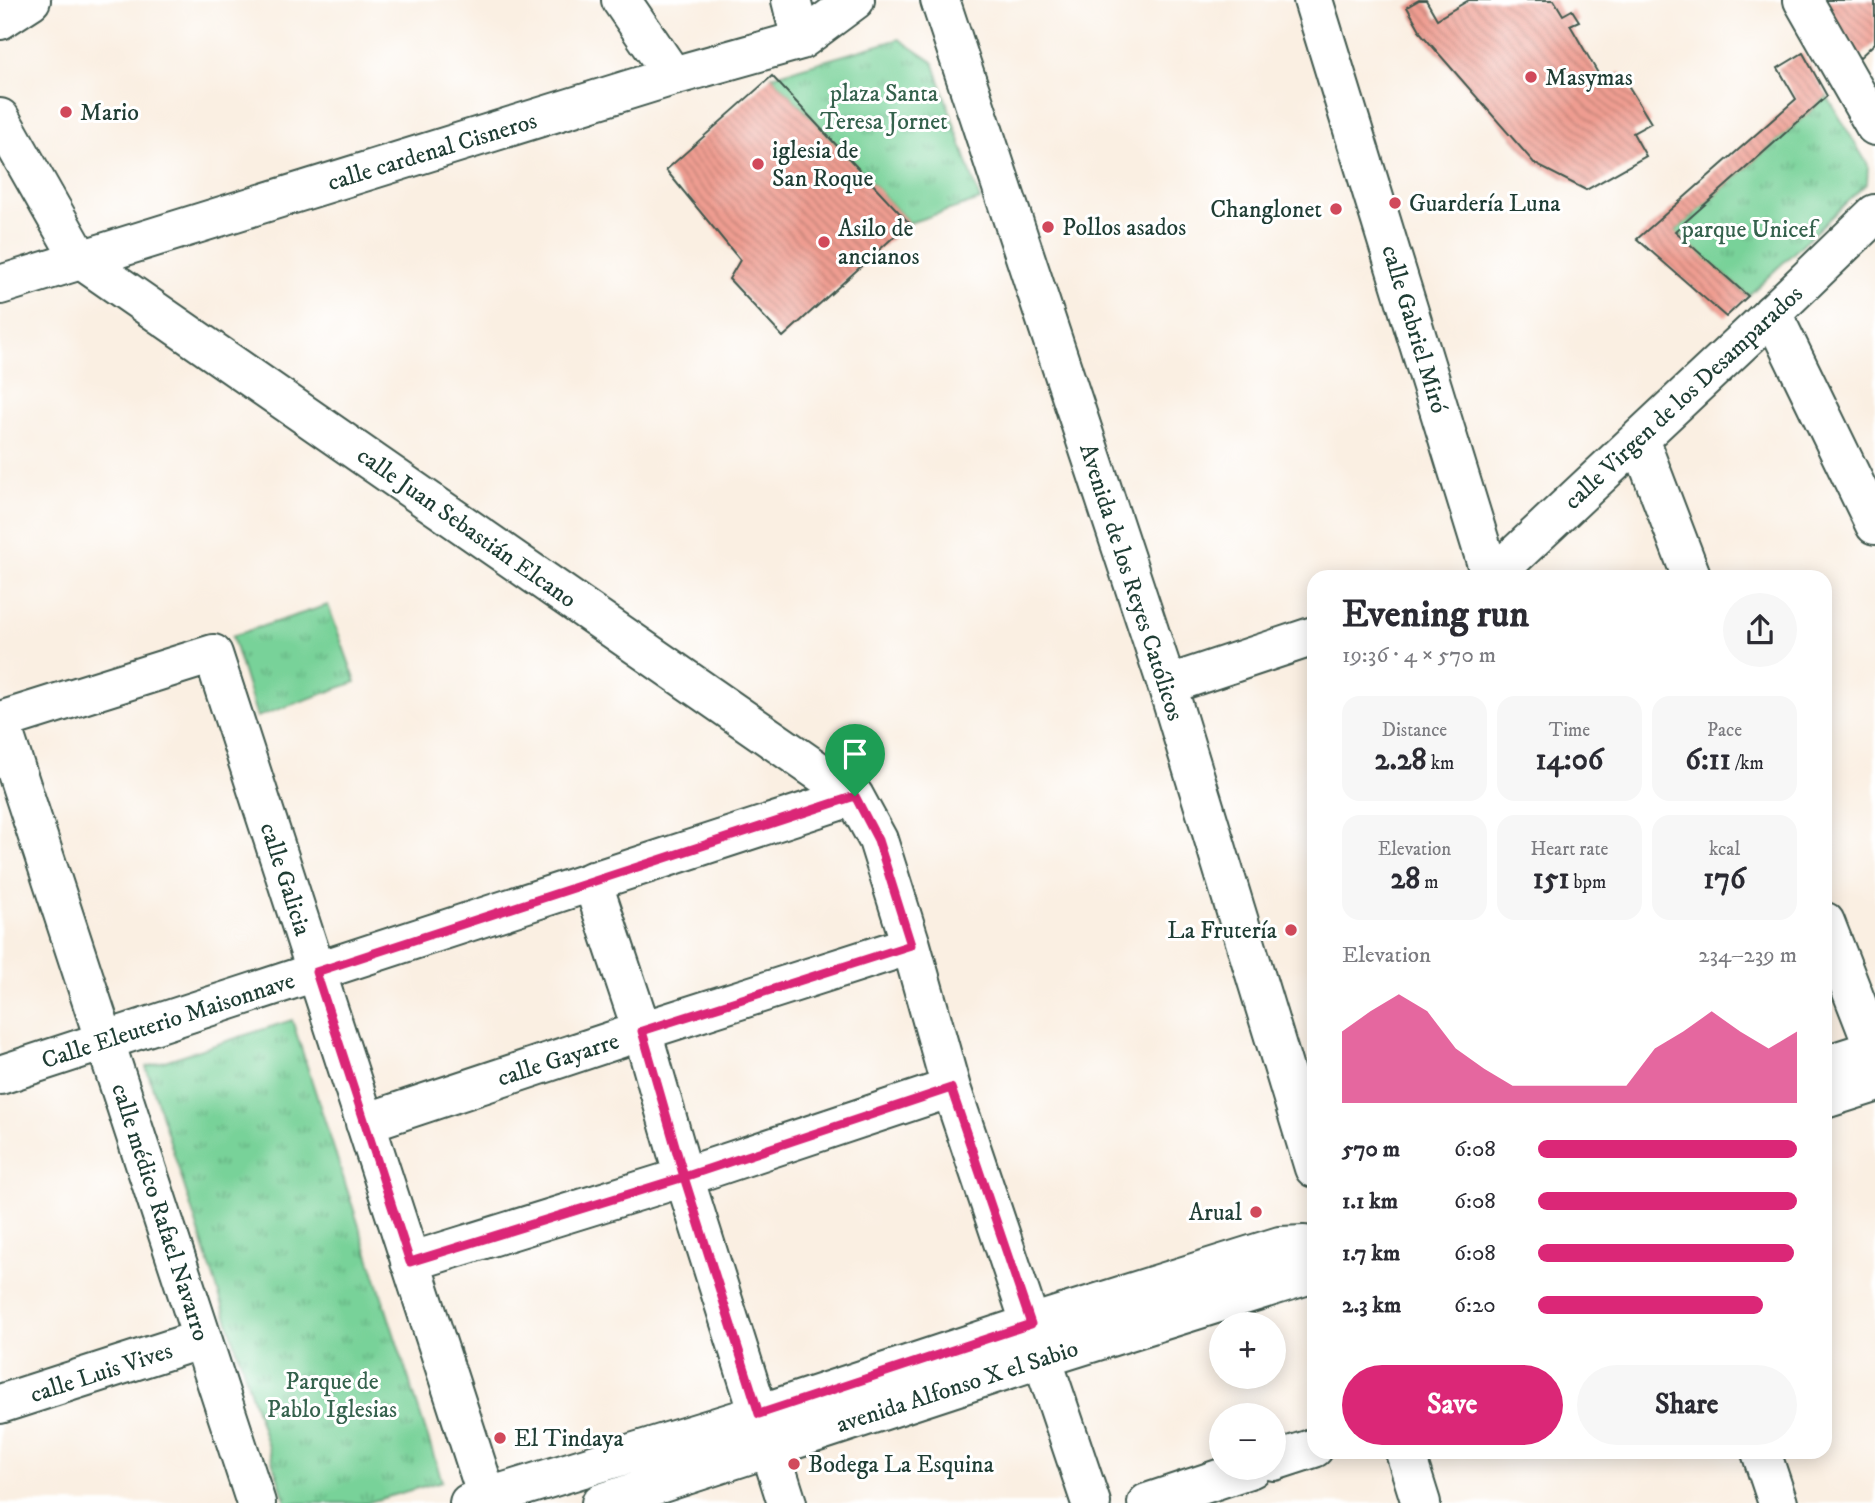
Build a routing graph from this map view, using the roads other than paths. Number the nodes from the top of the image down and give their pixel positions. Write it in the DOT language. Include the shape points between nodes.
graph roads {
  1 [pos="31,0"];
  2 [pos="621,0"];
  3 [pos="790,0"];
  4 [pos="855,0"];
  5 [pos="940,0"];
  6 [pos="1313,0"];
  7 [pos="1803,0"];
  8 [pos="0,20"];
  9 [pos="801,40"];
  10 [pos="673,76"];
  11 [pos="0,118"];
  12 [pos="1875,126"];
  13 [pos="1875,214"];
  14 [pos="80,259"];
  15 [pos="0,285"];
  16 [pos="1772,313"];
  17 [pos="1639,439"];
  18 [pos="1875,525"];
  19 [pos="1489,570"];
  20 [pos="1499,570"];
  21 [pos="1689,570"];
  22 [pos="1307,638"];
  23 [pos="1167,685"];
  24 [pos="0,721"];
  25 [pos="855,796"];
  26 [pos="592,881"];
  27 [pos="1832,940"];
  28 [pos="911,945"];
  29 [pos="316,972"];
  30 [pos="642,1031"];
  31 [pos="105,1041"];
  32 [pos="1875,1049"];
  33 [pos="1832,1063"];
  34 [pos="0,1075"];
  35 [pos="1875,1083"];
  36 [pos="951,1088"];
  37 [pos="1832,1097"];
  38 [pos="365,1123"];
  39 [pos="1307,1145"];
  40 [pos="684,1177"];
  41 [pos="1307,1251"];
  42 [pos="410,1262"];
  43 [pos="202,1339"];
  44 [pos="1037,1341"];
  45 [pos="0,1404"];
  46 [pos="764,1430"];
  47 [pos="1307,1450"];
  48 [pos="1286,1457"];
  49 [pos="1407,1459"];
  50 [pos="1763,1459"];
  51 [pos="1228,1483"];
  52 [pos="482,1501"];
  53 [pos="256,1503"];
  54 [pos="601,1503"];
  55 [pos="788,1503"];
  56 [pos="1091,1503"];
  57 [pos="1147,1503"];
  58 [pos="1421,1503"];
  59 [pos="1778,1503"];
  1 -- 8 [label="street"];
  2 -- 10 [label="street"];
  3 -- 9 [label="street"];
  4 -- 9 [label="street, calle cardenal Cisneros"];
  5 -- 23 [label="street, Avenida de los Reyes Católicos"];
  6 -- 19 [label="street, calle Gabriel Miró"];
  7 -- 12 [label="street"];
  9 -- 10 [label="street, calle cardenal Cisneros"];
  10 -- 14 [label="street, calle cardenal Cisneros"];
  11 -- 14 [label="street"];
  13 -- 16 [label="street, calle Virgen de los Desamparados"];
  14 -- 15 [label="street, calle cardenal Cisneros"];
  14 -- 25 [label="street, calle Juan Sebastián Elcano"];
  16 -- 17 [label="street, calle Virgen de los Desamparados"];
  16 -- 18 [label="street"];
  17 -- 20 [label="street, calle Virgen de los Desamparados"];
  17 -- 21 [label="street"];
  22 -- 23 [label="street"];
  23 -- 39 [label="street, Avenida de los Reyes Católicos"];
  24 -- 29 [label="street, calle Galicia" via="213,653"];
  24 -- 31 [label="street, calle médico Rafael Navarro"];
  25 -- 26 [label="street, Calle Eleuterio Maisonnave"];
  25 -- 28 [label="street" via="878,840"];
  26 -- 29 [label="street, Calle Eleuterio Maisonnave"];
  26 -- 30 [label="street"];
  27 -- 32 [label="street"];
  28 -- 30 [label="street, calle Gayarre"];
  28 -- 36 [label="street"];
  29 -- 31 [label="street, Calle Eleuterio Maisonnave"];
  29 -- 38 [label="street, calle Galicia"];
  30 -- 38 [label="street, calle Gayarre"];
  30 -- 40 [label="street"];
  31 -- 34 [label="street, Calle Eleuterio Maisonnave"];
  31 -- 43 [label="street, calle médico Rafael Navarro"];
  32 -- 33 [label="street"];
  35 -- 37 [label="street"];
  36 -- 40 [label="street"];
  36 -- 44 [label="street"];
  38 -- 42 [label="street, calle Galicia"];
  40 -- 42 [label="street"];
  40 -- 46 [label="street"];
  41 -- 44 [label="street, avenida Alfonso X el Sabio" via="1280,1246"];
  42 -- 52 [label="street, calle Galicia"];
  43 -- 45 [label="street, calle Luis Vives"];
  43 -- 53 [label="street, calle médico Rafael Navarro"];
  44 -- 46 [label="street, avenida Alfonso X el Sabio"];
  44 -- 56 [label="street"];
  46 -- 52 [label="street, avenida Alfonso X el Sabio"];
  46 -- 54 [label="street, avenida Alfonso X el Sabio"];
  46 -- 55 [label="street"];
  47 -- 48 [label="street"];
  49 -- 58 [label="street"];
  50 -- 59 [label="street"];
  51 -- 57 [label="street"];
}
